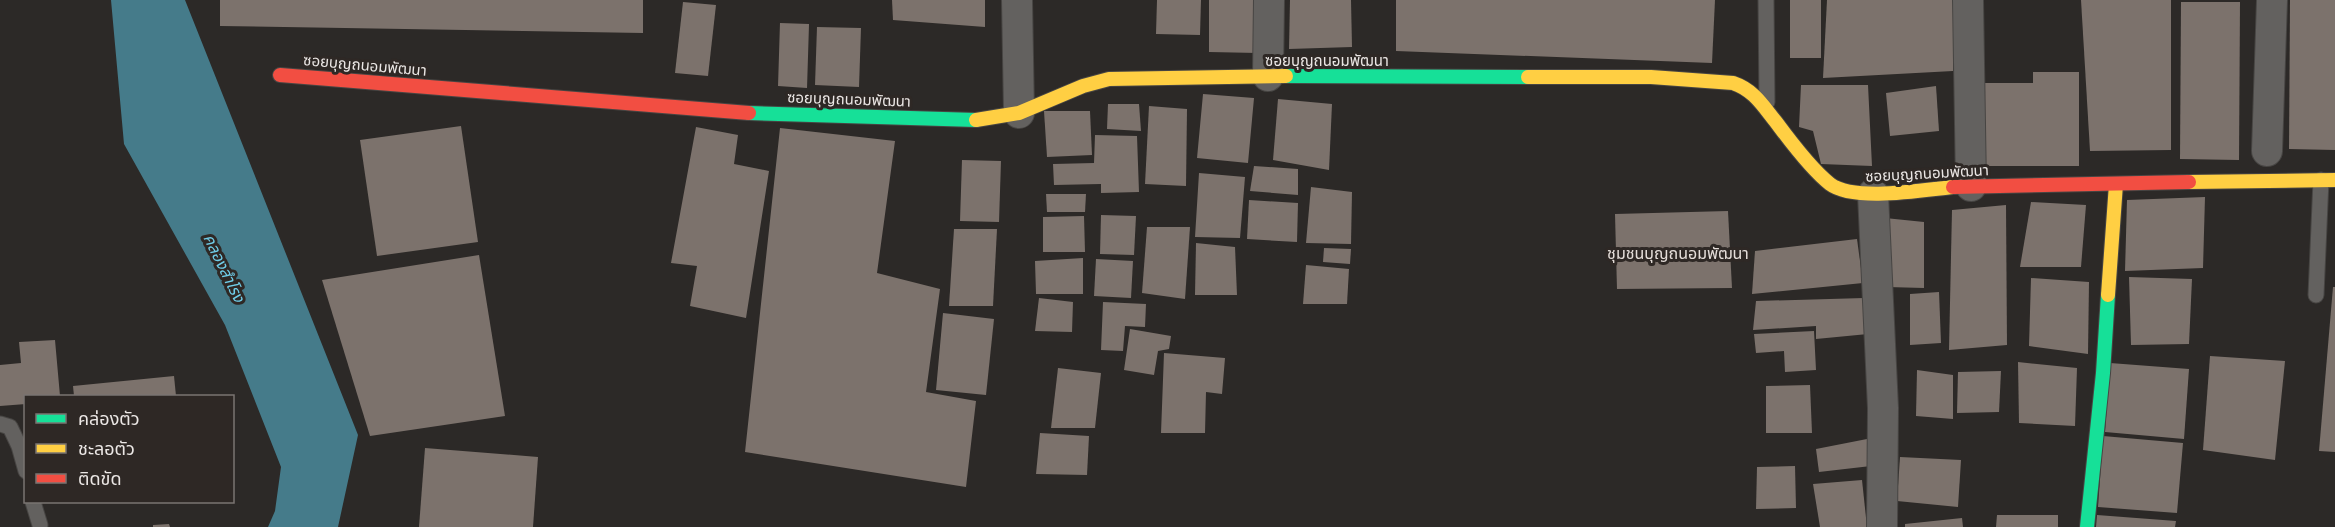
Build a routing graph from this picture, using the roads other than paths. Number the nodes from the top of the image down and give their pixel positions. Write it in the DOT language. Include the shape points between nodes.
graph roads {
  1 [pos="1017,0"];
  2 [pos="1269,0"];
  3 [pos="1766,0"];
  4 [pos="1968,0"];
  5 [pos="2272,0"];
  6 [pos="280,75"];
  7 [pos="1268,76"];
  8 [pos="1767,111"];
  9 [pos="1019,113"];
  10 [pos="2267,151"];
  11 [pos="2328,180"];
  12 [pos="2116,184"];
  13 [pos="1971,186"];
  14 [pos="1873,194"];
  15 [pos="2316,295"];
  16 [pos="0,424"];
  17 [pos="24,464"];
  18 [pos="34,503"];
  19 [pos="40,525"];
  20 [pos="1882,527"];
  21 [pos="2087,527"];
  1 -- 9 [label="street"];
  2 -- 7 [label="street"];
  3 -- 8 [label="lane"];
  4 -- 13 [label="street"];
  5 -- 10 [label="street"];
  6 -- 9 [label="street, ซอยบุญถนอมพัฒนา" via="734,111 969,121"];
  7 -- 8 [label="street, ซอยบุญถนอมพัฒนา" via="1651,77 1733,82 1745,87"];
  7 -- 9 [label="street, ซอยบุญถนอมพัฒนา" via="1109,79"];
  8 -- 14 [label="street, ซอยบุญถนอมพัฒนา" via="1830,184 1841,190"];
  11 -- 12 [label="street, ซอยบุญถนอมพัฒนา"];
  11 -- 15 [label="lane"];
  12 -- 13 [label="street, ซอยบุญถนอมพัฒนา"];
  12 -- 21 [label="street"];
  13 -- 14 [label="street, ซอยบุญถนอมพัฒนา"];
  14 -- 20 [label="street" via="1883,408"];
  16 -- 17 [label="lane" via="10,428"];
  18 -- 19 [label="lane"];
}
